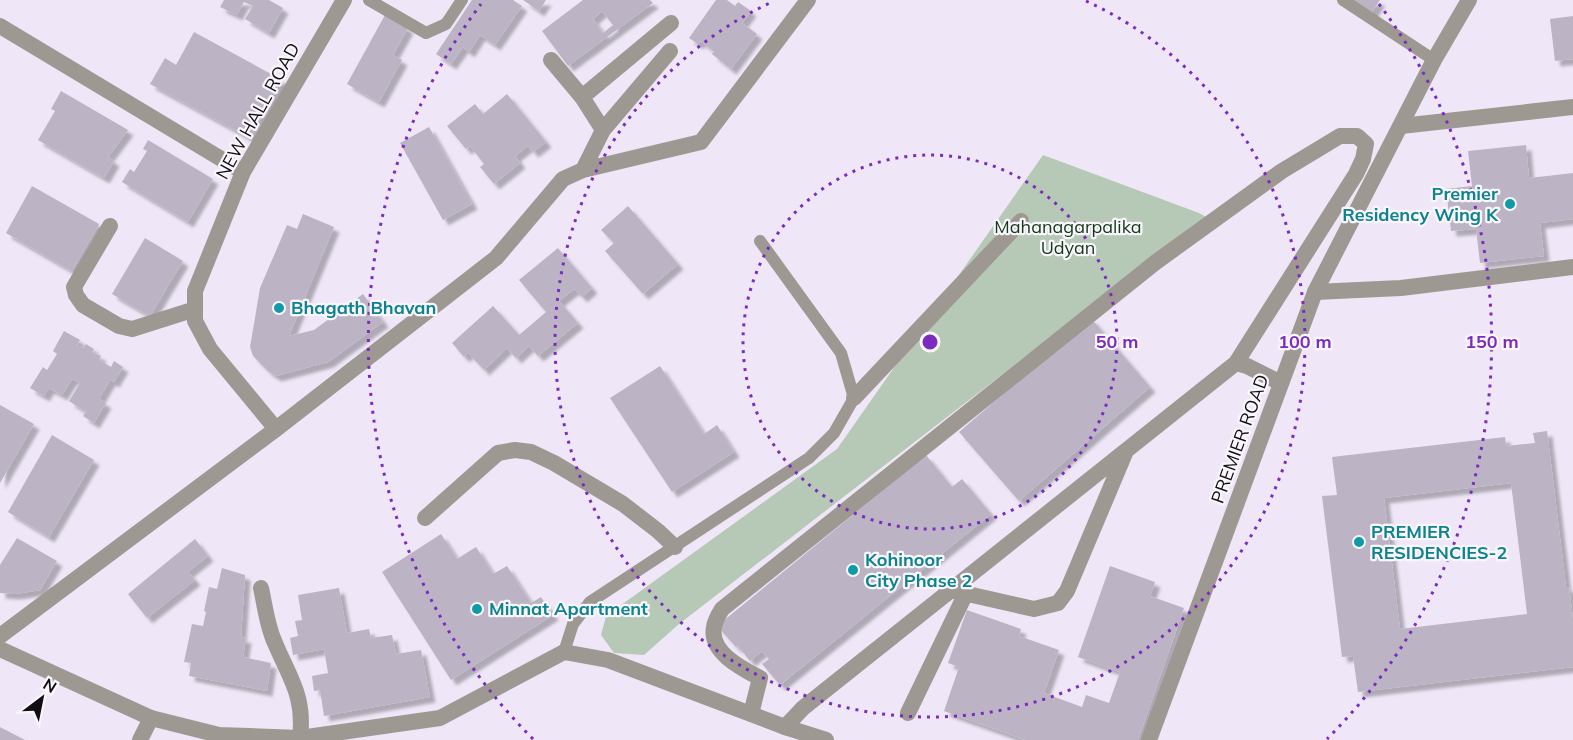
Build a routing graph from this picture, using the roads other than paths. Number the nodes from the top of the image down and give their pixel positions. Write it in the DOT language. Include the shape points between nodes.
graph roads {
  1 [pos="344,0"];
  2 [pos="369,0"];
  3 [pos="462,0"];
  4 [pos="808,0"];
  5 [pos="1343,0"];
  6 [pos="1469,0"];
  7 [pos="671,23"];
  8 [pos="0,26"];
  9 [pos="670,51"];
  10 [pos="551,60"];
  11 [pos="1434,60"];
  12 [pos="582,97"];
  13 [pos="1573,107"];
  14 [pos="1401,126"];
  15 [pos="603,130"];
  16 [pos="583,170"];
  17 [pos="243,172"];
  18 [pos="1021,221"];
  19 [pos="110,226"];
  20 [pos="760,241"];
  21 [pos="1573,267"];
  22 [pos="1315,292"];
  23 [pos="195,309"];
  24 [pos="1236,363"];
  25 [pos="1281,383"];
  26 [pos="854,398"];
  27 [pos="276,429"];
  28 [pos="1126,450"];
  29 [pos="425,518"];
  30 [pos="675,547"];
  31 [pos="261,588"];
  32 [pos="958,591"];
  33 [pos="0,636"];
  34 [pos="0,649"];
  35 [pos="564,651"];
  36 [pos="908,713"];
  37 [pos="751,714"];
  38 [pos="151,718"];
  39 [pos="785,727"];
  40 [pos="219,737"];
  41 [pos="300,738"];
  42 [pos="140,740"];
  43 [pos="826,740"];
  44 [pos="1149,740"];
  1 -- 17 [label="street, NEW HALL ROAD"];
  2 -- 3 [label="lane" via="426,33 446,24"];
  4 -- 16 [label="street" via="701,142"];
  5 -- 11 [label="lane"];
  6 -- 11 [label="street, PREMIER ROAD"];
  7 -- 12 [label="street"];
  8 -- 17 [label="street"];
  9 -- 15 [label="street"];
  10 -- 12 [label="street"];
  11 -- 14 [label="street, PREMIER ROAD"];
  12 -- 15 [label="street"];
  13 -- 14 [label="street"];
  14 -- 22 [label="street, PREMIER ROAD"];
  15 -- 16 [label="street"];
  16 -- 27 [label="street" via="562,179 496,258"];
  17 -- 23 [label="street, NEW HALL ROAD" via="195,291"];
  18 -- 26 [label="street"];
  19 -- 23 [label="street" via="74,287 83,305 119,326 132,329"];
  20 -- 26 [label="lane" via="841,353"];
  21 -- 22 [label="street" via="1401,288"];
  22 -- 25 [label="street, PREMIER ROAD"];
  23 -- 27 [label="street, NEW HALL ROAD" via="195,321 210,349"];
  24 -- 25 [label="street"];
  24 -- 28 [label="street"];
  24 -- 37 [label="street" via="1356,174 1366,144 1357,136 1340,136 1282,171 1156,262 722,609 713,638 720,650 760,678"];
  25 -- 44 [label="street, PREMIER ROAD"];
  26 -- 30 [label="lane" via="834,433 809,458"];
  27 -- 33 [label="street"];
  28 -- 32 [label="street"];
  28 -- 32 [label="street" via="1067,591 1058,603 1034,609"];
  29 -- 30 [label="street" via="498,453 514,450 531,452 554,463 623,504"];
  30 -- 35 [label="lane" via="590,602 573,624"];
  31 -- 41 [label="street" via="274,642 301,707"];
  32 -- 36 [label="street"];
  32 -- 39 [label="street" via="803,708"];
  34 -- 38 [label="street"];
  35 -- 37 [label="street" via="608,660"];
  35 -- 41 [label="street" via="440,718"];
  37 -- 39 [label="street"];
  38 -- 40 [label="street"];
  38 -- 42 [label="street"];
  39 -- 43 [label="street"];
  40 -- 41 [label="street"];
}
